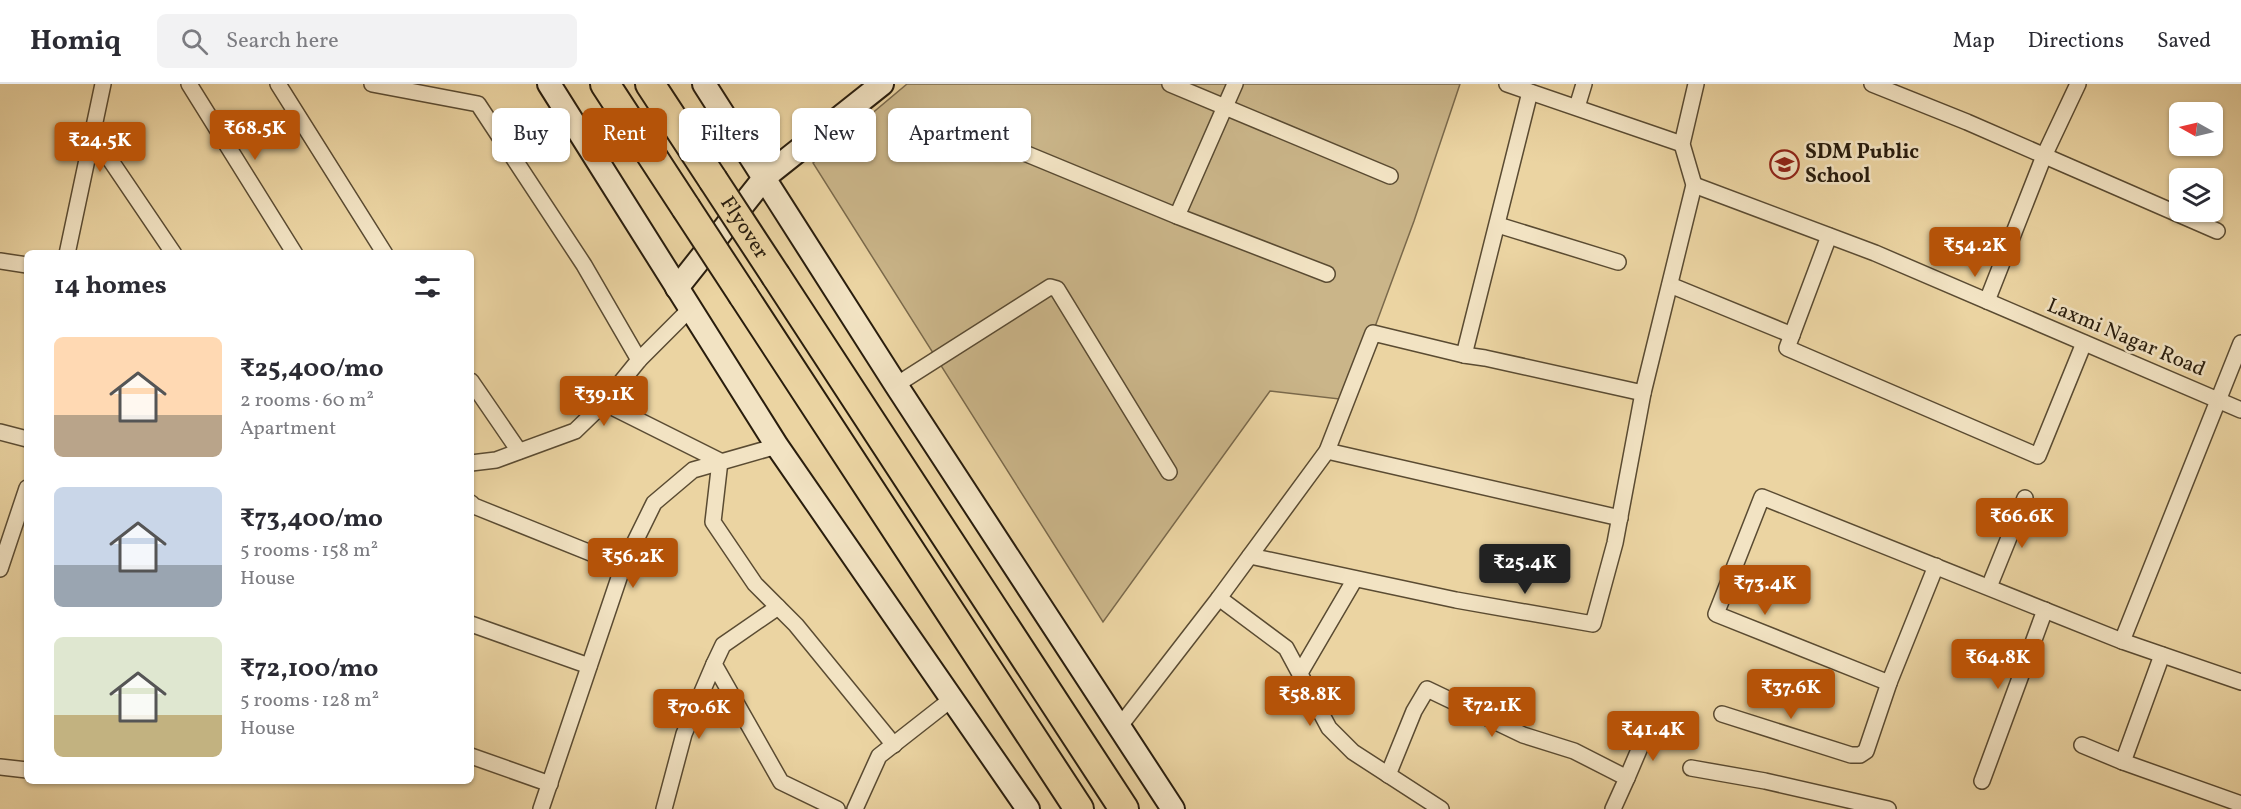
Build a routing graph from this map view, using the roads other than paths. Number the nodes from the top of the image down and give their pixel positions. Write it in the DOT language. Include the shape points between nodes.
graph roads {
  1 [pos="103,84"];
  2 [pos="189,84"];
  3 [pos="278,84"];
  4 [pos="372,84"];
  5 [pos="549,84"];
  6 [pos="605,84"];
  7 [pos="650,84"];
  8 [pos="704,84"];
  9 [pos="882,84"];
  10 [pos="1170,84"];
  11 [pos="1235,84"];
  12 [pos="1508,84"];
  13 [pos="1584,84"];
  14 [pos="1696,84"];
  15 [pos="1872,84"];
  16 [pos="2078,84"];
  17 [pos="1530,92"];
  18 [pos="1225,107"];
  19 [pos="1577,107"];
  20 [pos="92,133"];
  21 [pos="1682,144"];
  22 [pos="1031,156"];
  23 [pos="2044,156"];
  24 [pos="1390,176"];
  25 [pos="765,177"];
  26 [pos="1694,185"];
  27 [pos="1177,216"];
  28 [pos="1498,225"];
  29 [pos="2217,231"];
  30 [pos="1829,236"];
  31 [pos="70,250"];
  32 [pos="171,250"];
  33 [pos="293,250"];
  34 [pos="382,250"];
  35 [pos="0,261"];
  36 [pos="1618,262"];
  37 [pos="24,265"];
  38 [pos="1327,274"];
  39 [pos="1670,285"];
  40 [pos="677,288"];
  41 [pos="1987,301"];
  42 [pos="690,309"];
  43 [pos="1792,335"];
  44 [pos="2084,343"];
  45 [pos="2241,343"];
  46 [pos="1464,355"];
  47 [pos="639,360"];
  48 [pos="474,385"];
  49 [pos="896,385"];
  50 [pos="1643,393"];
  51 [pos="2218,400"];
  52 [pos="604,403"];
  53 [pos="2241,410"];
  54 [pos="0,432"];
  55 [pos="24,438"];
  56 [pos="777,446"];
  57 [pos="519,450"];
  58 [pos="1327,451"];
  59 [pos="720,461"];
  60 [pos="474,463"];
  61 [pos="1169,472"];
  62 [pos="24,497"];
  63 [pos="2025,498"];
  64 [pos="474,507"];
  65 [pos="1620,518"];
  66 [pos="1250,556"];
  67 [pos="623,566"];
  68 [pos="1936,566"];
  69 [pos="0,569"];
  70 [pos="1355,579"];
  71 [pos="1989,587"];
  72 [pos="1219,598"];
  73 [pos="778,607"];
  74 [pos="2045,610"];
  75 [pos="474,625"];
  76 [pos="2122,641"];
  77 [pos="2162,655"];
  78 [pos="714,664"];
  79 [pos="589,666"];
  80 [pos="1300,673"];
  81 [pos="2241,682"];
  82 [pos="1889,683"];
  83 [pos="953,698"];
  84 [pos="1722,714"];
  85 [pos="1120,726"];
  86 [pos="1647,731"];
  87 [pos="894,745"];
  88 [pos="2082,745"];
  89 [pos="474,757"];
  90 [pos="2123,762"];
  91 [pos="0,767"];
  92 [pos="1691,768"];
  93 [pos="24,770"];
  94 [pos="1388,775"];
  95 [pos="1627,778"];
  96 [pos="1982,781"];
  97 [pos="550,783"];
  98 [pos="2241,804"];
  99 [pos="540,809"];
  100 [pos="664,809"];
  101 [pos="837,809"];
  102 [pos="855,809"];
  103 [pos="1028,809"];
  104 [pos="1079,809"];
  105 [pos="1124,809"];
  106 [pos="1173,809"];
  107 [pos="1441,809"];
  108 [pos="1613,809"];
  109 [pos="1888,809"];
  1 -- 20 [label="street"];
  2 -- 33 [label="street"];
  3 -- 34 [label="street"];
  4 -- 47 [label="street" via="478,104 584,265"];
  5 -- 40 [label="street"];
  6 -- 104 [label="highway, Flyover, bridge"];
  7 -- 105 [label="highway, Flyover, bridge"];
  8 -- 25 [label="street"];
  9 -- 25 [label="street"];
  10 -- 18 [label="street"];
  11 -- 18 [label="street"];
  12 -- 17 [label="street"];
  13 -- 19 [label="street"];
  14 -- 21 [label="street"];
  15 -- 23 [label="street"];
  16 -- 23 [label="street"];
  17 -- 19 [label="street"];
  17 -- 28 [label="street"];
  18 -- 24 [label="street"];
  18 -- 27 [label="street"];
  19 -- 21 [label="street"];
  20 -- 31 [label="street"];
  20 -- 32 [label="street"];
  21 -- 26 [label="street"];
  22 -- 27 [label="street"];
  23 -- 29 [label="street"];
  23 -- 41 [label="street"];
  25 -- 40 [label="street"];
  25 -- 49 [label="street"];
  26 -- 30 [label="street, Laxmi Nagar Road"];
  26 -- 39 [label="street"];
  27 -- 38 [label="street"];
  28 -- 36 [label="street"];
  28 -- 46 [label="street"];
  30 -- 41 [label="street, Laxmi Nagar Road"];
  30 -- 43 [label="street"];
  35 -- 37 [label="street"];
  39 -- 43 [label="street"];
  39 -- 50 [label="street"];
  40 -- 42 [label="street"];
  41 -- 44 [label="street, Laxmi Nagar Road"];
  42 -- 47 [label="street"];
  42 -- 56 [label="street"];
  43 -- 44 [label="street" via="1787,348 2038,456"];
  44 -- 51 [label="street, Laxmi Nagar Road"];
  45 -- 51 [label="street"];
  46 -- 50 [label="street"];
  46 -- 58 [label="street" via="1373,333"];
  47 -- 52 [label="street"];
  48 -- 57 [label="street"];
  49 -- 61 [label="street" via="1050,287 1057,289"];
  49 -- 85 [label="street"];
  50 -- 65 [label="street"];
  51 -- 53 [label="street, Laxmi Nagar Road"];
  51 -- 76 [label="street"];
  52 -- 57 [label="street" via="575,431"];
  52 -- 59 [label="street"];
  54 -- 55 [label="street"];
  56 -- 59 [label="street"];
  56 -- 83 [label="street"];
  57 -- 60 [label="street" via="495,460"];
  58 -- 65 [label="street"];
  58 -- 66 [label="street"];
  59 -- 67 [label="street" via="693,470 654,503"];
  59 -- 73 [label="street" via="713,522 755,584"];
  62 -- 69 [label="street"];
  63 -- 71 [label="street"];
  64 -- 67 [label="street"];
  65 -- 70 [label="street" via="1593,624"];
  66 -- 70 [label="street"];
  66 -- 72 [label="street"];
  67 -- 79 [label="street"];
  68 -- 71 [label="street"];
  68 -- 82 [label="street"];
  68 -- 82 [label="street" via="1762,497 1716,614"];
  70 -- 80 [label="street"];
  71 -- 74 [label="street"];
  72 -- 80 [label="street" via="1286,648"];
  72 -- 85 [label="street"];
  73 -- 78 [label="street" via="723,645"];
  73 -- 87 [label="street"];
  74 -- 76 [label="street"];
  74 -- 96 [label="street"];
  75 -- 79 [label="street"];
  76 -- 77 [label="street"];
  77 -- 81 [label="street"];
  77 -- 90 [label="street"];
  78 -- 100 [label="street" via="684,734"];
  78 -- 101 [label="street" via="781,782"];
  79 -- 97 [label="street"];
  80 -- 94 [label="street" via="1329,728 1353,752"];
  82 -- 84 [label="street" via="1866,751 1860,755"];
  83 -- 87 [label="street"];
  83 -- 103 [label="street"];
  85 -- 106 [label="street"];
  86 -- 95 [label="street"];
  87 -- 102 [label="street" via="879,756"];
  88 -- 90 [label="street"];
  89 -- 97 [label="street"];
  90 -- 98 [label="street"];
  91 -- 93 [label="street"];
  92 -- 109 [label="street"];
  94 -- 95 [label="street" via="1427,689 1523,735 1574,751"];
  94 -- 107 [label="street"];
  95 -- 108 [label="street"];
  97 -- 99 [label="street"];
}
